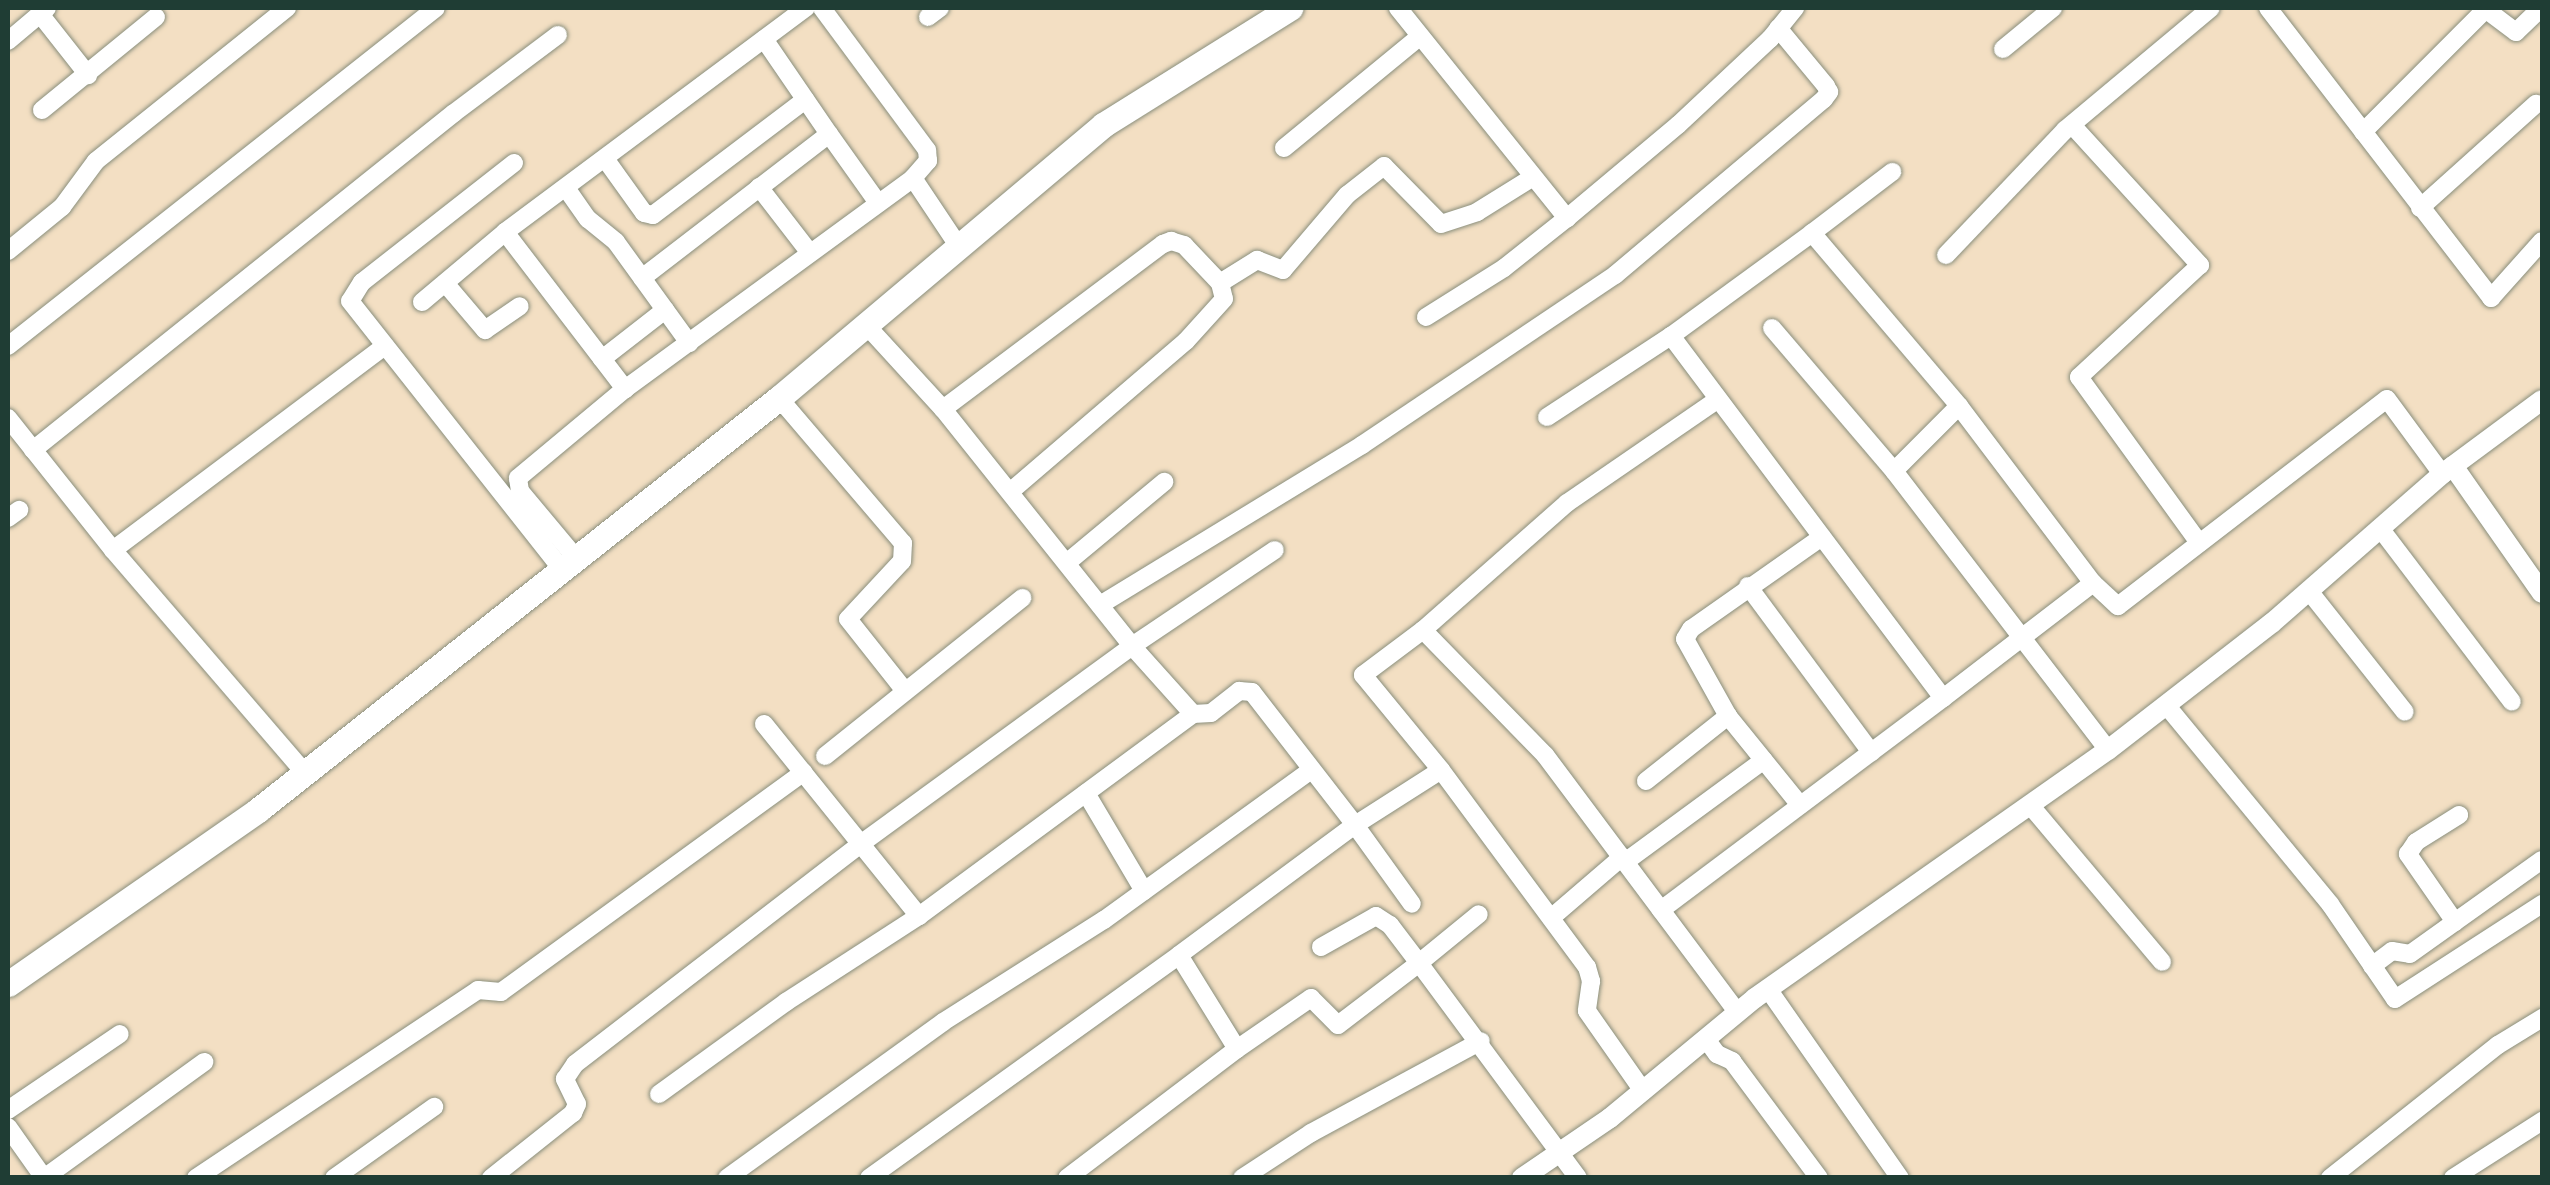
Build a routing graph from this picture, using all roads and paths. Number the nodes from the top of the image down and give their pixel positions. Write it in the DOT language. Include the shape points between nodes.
graph roads {
  1 [pos="287,8"];
  2 [pos="436,8"];
  3 [pos="806,8"];
  4 [pos="822,8"];
  5 [pos="1398,8"];
  6 [pos="1795,8"];
  7 [pos="2052,8"];
  8 [pos="2211,8"];
  9 [pos="2268,8"];
  10 [pos="2485,8"];
  11 [pos="2540,8"];
  12 [pos="44,11"];
  13 [pos="1276,12"];
  14 [pos="156,17"];
  15 [pos="1778,28"];
  16 [pos="558,35"];
  17 [pos="1418,38"];
  18 [pos="764,39"];
  19 [pos="8,41"];
  20 [pos="2003,50"];
  21 [pos="88,75"];
  22 [pos="805,100"];
  23 [pos="2536,104"];
  24 [pos="42,110"];
  25 [pos="2072,125"];
  26 [pos="2363,132"];
  27 [pos="830,134"];
  28 [pos="1284,148"];
  29 [pos="606,160"];
  30 [pos="514,164"];
  31 [pos="1892,172"];
  32 [pos="1534,177"];
  33 [pos="913,178"];
  34 [pos="566,188"];
  35 [pos="759,188"];
  36 [pos="878,203"];
  37 [pos="2420,208"];
  38 [pos="1567,218"];
  39 [pos="505,232"];
  40 [pos="1812,232"];
  41 [pos="2542,241"];
  42 [pos="959,247"];
  43 [pos="8,251"];
  44 [pos="810,253"];
  45 [pos="1946,255"];
  46 [pos="642,278"];
  47 [pos="445,283"];
  48 [pos="1220,283"];
  49 [pos="422,302"];
  50 [pos="520,306"];
  51 [pos="665,310"];
  52 [pos="1426,316"];
  53 [pos="866,326"];
  54 [pos="1772,328"];
  55 [pos="1672,336"];
  56 [pos="689,343"];
  57 [pos="8,346"];
  58 [pos="384,346"];
  59 [pos="602,359"];
  60 [pos="625,389"];
  61 [pos="778,398"];
  62 [pos="1717,400"];
  63 [pos="2541,405"];
  64 [pos="1959,406"];
  65 [pos="942,409"];
  66 [pos="1546,417"];
  67 [pos="8,418"];
  68 [pos="33,450"];
  69 [pos="2448,470"];
  70 [pos="1894,472"];
  71 [pos="1164,482"];
  72 [pos="1010,492"];
  73 [pos="2380,528"];
  74 [pos="1822,537"];
  75 [pos="2199,543"];
  76 [pos="113,550"];
  77 [pos="1275,550"];
  78 [pos="1069,562"];
  79 [pos="569,563"];
  80 [pos="2094,583"];
  81 [pos="1748,586"];
  82 [pos="2309,591"];
  83 [pos="2542,592"];
  84 [pos="1022,598"];
  85 [pos="1100,605"];
  86 [pos="1423,630"];
  87 [pos="2023,640"];
  88 [pos="1132,646"];
  89 [pos="905,691"];
  90 [pos="1943,698"];
  91 [pos="2512,702"];
  92 [pos="2166,705"];
  93 [pos="2405,712"];
  94 [pos="1193,714"];
  95 [pos="1728,716"];
  96 [pos="764,724"];
  97 [pos="2108,750"];
  98 [pos="1871,752"];
  99 [pos="826,756"];
  100 [pos="1764,760"];
  101 [pos="1441,770"];
  102 [pos="804,772"];
  103 [pos="1310,772"];
  104 [pos="305,773"];
  105 [pos="1646,781"];
  106 [pos="1086,793"];
  107 [pos="2030,804"];
  108 [pos="1800,805"];
  109 [pos="2459,815"];
  110 [pos="1354,825"];
  111 [pos="862,843"];
  112 [pos="1624,860"];
  113 [pos="2542,860"];
  114 [pos="1144,891"];
  115 [pos="1412,904"];
  116 [pos="2542,904"];
  117 [pos="1661,910"];
  118 [pos="1479,914"];
  119 [pos="919,916"];
  120 [pos="1550,918"];
  121 [pos="2456,922"];
  122 [pos="1321,947"];
  123 [pos="1178,955"];
  124 [pos="2162,962"];
  125 [pos="1419,963"];
  126 [pos="2372,966"];
  127 [pos="8,984"];
  128 [pos="1768,990"];
  129 [pos="1738,1012"];
  130 [pos="2542,1018"];
  131 [pos="120,1034"];
  132 [pos="1706,1039"];
  133 [pos="1481,1041"];
  134 [pos="1237,1049"];
  135 [pos="204,1062"];
  136 [pos="1643,1091"];
  137 [pos="659,1094"];
  138 [pos="434,1107"];
  139 [pos="8,1110"];
  140 [pos="2542,1122"];
  141 [pos="8,1127"];
  142 [pos="1561,1152"];
  143 [pos="196,1178"];
  144 [pos="334,1178"];
  145 [pos="491,1178"];
  146 [pos="727,1178"];
  147 [pos="869,1178"];
  148 [pos="1067,1178"];
  149 [pos="1242,1178"];
  150 [pos="1522,1178"];
  151 [pos="1578,1178"];
  152 [pos="1818,1178"];
  153 [pos="1900,1178"];
  154 [pos="2330,1178"];
  155 [pos="2454,1178"];
  1 -- 43 [label="street" via="96,162 62,207"];
  2 -- 57 [label="street"];
  3 -- 18 [label="street"];
  4 -- 33 [label="street" via="927,150 928,161"];
  5 -- 17 [label="street"];
  6 -- 15 [label="street"];
  7 -- 20 [label="street"];
  8 -- 25 [label="street"];
  9 -- 26 [label="street"];
  10 -- 11 [label="street" via="2516,32"];
  10 -- 26 [label="street"];
  12 -- 19 [label="street"];
  12 -- 21 [label="street"];
  13 -- 42 [label="main road" via="1103,125"];
  14 -- 21 [label="street"];
  15 -- 38 [label="street" via="1678,125"];
  15 -- 85 [label="street" via="1826,86 1824,99 1615,275 1362,445"];
  16 -- 68 [label="street"];
  17 -- 28 [label="street"];
  17 -- 32 [label="street"];
  18 -- 22 [label="street"];
  18 -- 29 [label="street"];
  21 -- 24 [label="street"];
  22 -- 27 [label="street"];
  22 -- 29 [label="street" via="652,215"];
  23 -- 37 [label="street"];
  25 -- 45 [label="street"];
  25 -- 75 [label="street" via="2200,265 2079,377"];
  26 -- 37 [label="street"];
  27 -- 35 [label="street"];
  27 -- 36 [label="street"];
  29 -- 34 [label="street"];
  30 -- 58 [label="street" via="352,292 353,306"];
  31 -- 40 [label="street"];
  32 -- 38 [label="street"];
  32 -- 48 [label="street" via="1477,212 1441,224 1384,166 1347,195 1283,270 1256,260"];
  33 -- 36 [label="street"];
  33 -- 42 [label="street"];
  34 -- 39 [label="street"];
  34 -- 46 [label="street"];
  35 -- 44 [label="street"];
  35 -- 46 [label="street"];
  36 -- 44 [label="street"];
  37 -- 41 [label="street" via="2491,298"];
  38 -- 52 [label="street" via="1504,268"];
  39 -- 47 [label="street"];
  39 -- 59 [label="street"];
  40 -- 55 [label="street"];
  40 -- 64 [label="street"];
  42 -- 53 [label="main road"];
  44 -- 56 [label="street"];
  46 -- 51 [label="street"];
  47 -- 49 [label="street"];
  47 -- 50 [label="street" via="485,330"];
  48 -- 65 [label="street" via="1184,245 1163,244"];
  48 -- 72 [label="street" via="1224,300 1186,341"];
  51 -- 56 [label="street"];
  51 -- 59 [label="street"];
  53 -- 61 [label="main road"];
  53 -- 65 [label="street"];
  54 -- 70 [label="street"];
  55 -- 62 [label="street"];
  55 -- 66 [label="street"];
  56 -- 60 [label="street"];
  58 -- 76 [label="street"];
  58 -- 79 [label="street"];
  59 -- 60 [label="street"];
  60 -- 79 [label="street" via="515,482"];
  61 -- 79 [label="main road"];
  61 -- 89 [label="street" via="902,543 902,561 848,618"];
  62 -- 74 [label="street"];
  62 -- 86 [label="street" via="1567,503"];
  63 -- 69 [label="street"];
  64 -- 70 [label="street"];
  64 -- 80 [label="street"];
  65 -- 72 [label="street"];
  67 -- 68 [label="street"];
  68 -- 76 [label="street"];
  69 -- 73 [label="street"];
  69 -- 75 [label="street" via="2386,400"];
  69 -- 83 [label="street"];
  70 -- 87 [label="street"];
  71 -- 78 [label="street"];
  72 -- 78 [label="street"];
  73 -- 82 [label="street"];
  73 -- 91 [label="street"];
  74 -- 81 [label="street"];
  74 -- 90 [label="street"];
  75 -- 80 [label="street" via="2118,606"];
  76 -- 104 [label="street"];
  77 -- 88 [label="street"];
  78 -- 85 [label="street"];
  79 -- 104 [label="main road"];
  80 -- 87 [label="street"];
  81 -- 95 [label="street" via="1685,639"];
  81 -- 98 [label="street"];
  82 -- 92 [label="street"];
  82 -- 93 [label="street"];
  84 -- 89 [label="street"];
  85 -- 88 [label="street"];
  86 -- 101 [label="street" via="1363,675"];
  86 -- 112 [label="street" via="1545,754"];
  87 -- 90 [label="street"];
  87 -- 97 [label="street"];
  88 -- 94 [label="street"];
  88 -- 111 [label="street"];
  89 -- 99 [label="street"];
  90 -- 98 [label="street"];
  92 -- 97 [label="street"];
  92 -- 126 [label="street" via="2330,904"];
  94 -- 103 [label="street" via="1211,713 1239,692 1252,692"];
  94 -- 106 [label="street"];
  95 -- 100 [label="street"];
  95 -- 105 [label="street"];
  96 -- 102 [label="street"];
  97 -- 107 [label="street"];
  98 -- 108 [label="street"];
  100 -- 108 [label="street"];
  100 -- 112 [label="street"];
  101 -- 110 [label="street"];
  101 -- 120 [label="street"];
  102 -- 111 [label="street"];
  102 -- 143 [label="street" via="501,992 478,990"];
  103 -- 110 [label="street"];
  103 -- 114 [label="street"];
  104 -- 127 [label="main road"];
  106 -- 114 [label="street"];
  106 -- 119 [label="street"];
  107 -- 124 [label="street"];
  107 -- 128 [label="street"];
  108 -- 117 [label="street"];
  109 -- 121 [label="street" via="2408,854"];
  110 -- 115 [label="street"];
  110 -- 123 [label="street"];
  111 -- 119 [label="street"];
  111 -- 145 [label="street" via="576,1064 566,1079 577,1104 573,1113"];
  112 -- 117 [label="street"];
  112 -- 120 [label="street"];
  113 -- 121 [label="street"];
  114 -- 146 [label="street" via="943,1022"];
  116 -- 126 [label="street" via="2395,999"];
  117 -- 129 [label="street"];
  118 -- 125 [label="street"];
  119 -- 137 [label="street"];
  120 -- 136 [label="street" via="1590,975 1590,1018"];
  121 -- 126 [label="street" via="2410,954 2392,951"];
  122 -- 125 [label="street" via="1376,916"];
  123 -- 134 [label="street"];
  123 -- 147 [label="street"];
  125 -- 133 [label="street"];
  125 -- 134 [label="street" via="1338,1026 1311,998"];
  128 -- 129 [label="street"];
  128 -- 153 [label="street"];
  129 -- 132 [label="street"];
  130 -- 154 [label="street"];
  131 -- 139 [label="street"];
  132 -- 136 [label="street"];
  132 -- 152 [label="street" via="1732,1061"];
  133 -- 142 [label="street"];
  133 -- 149 [label="street"];
  134 -- 148 [label="street"];
  135 -- 141 [label="street" via="44,1178"];
  136 -- 142 [label="street"];
  138 -- 144 [label="street"];
  140 -- 155 [label="street"];
  142 -- 150 [label="street"];
  142 -- 151 [label="street"];
}
